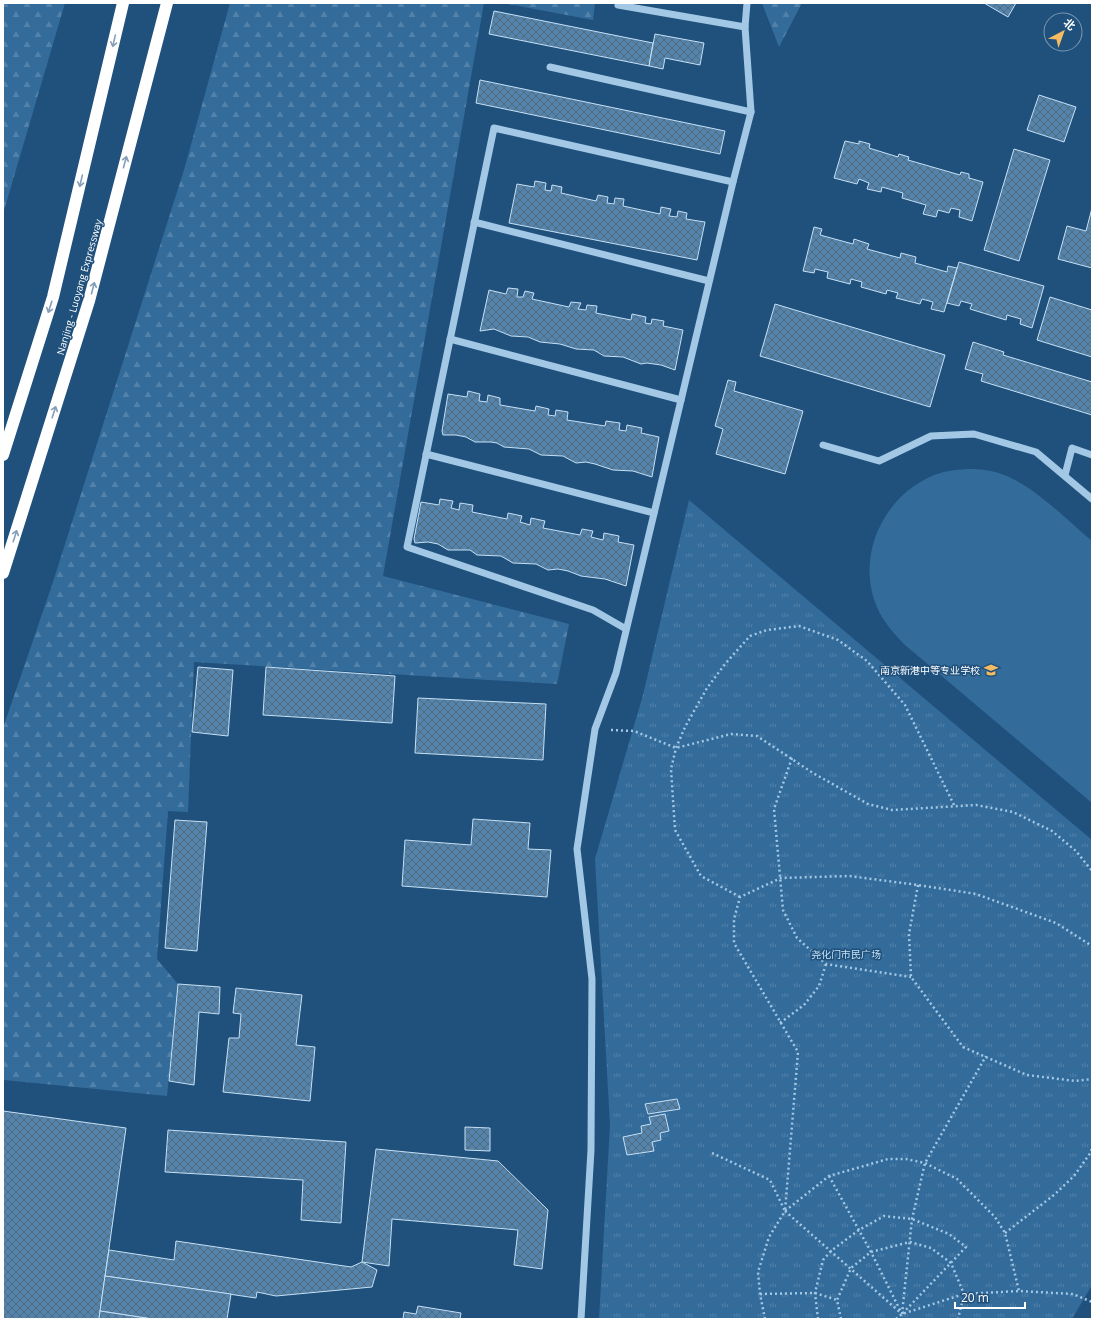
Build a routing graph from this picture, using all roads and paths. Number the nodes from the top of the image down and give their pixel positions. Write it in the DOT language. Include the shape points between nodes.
graph roads {
  1 [pos="123,3"];
  2 [pos="167,3"];
  3 [pos="746,3"];
  4 [pos="618,6"];
  5 [pos="745,27"];
  6 [pos="550,67"];
  7 [pos="751,112"];
  8 [pos="733,182"];
  9 [pos="474,222"];
  10 [pos="709,281"];
  11 [pos="450,339"];
  12 [pos="681,400"];
  13 [pos="823,445"];
  14 [pos="426,454"];
  15 [pos="3,455"];
  16 [pos="1092,455"];
  17 [pos="1065,475"];
  18 [pos="1092,499"];
  19 [pos="654,513"];
  20 [pos="3,573"];
  21 [pos="626,629"];
  22 [pos="595,729"];
  23 [pos="676,748"];
  24 [pos="792,758"];
  25 [pos="956,806"];
  26 [pos="1092,871"];
  27 [pos="781,878"];
  28 [pos="918,885"];
  29 [pos="740,897"];
  30 [pos="1092,946"];
  31 [pos="826,964"];
  32 [pos="911,978"];
  33 [pos="780,1022"];
  34 [pos="986,1056"];
  35 [pos="1092,1079"];
  36 [pos="1092,1148"];
  37 [pos="712,1153"];
  38 [pos="925,1163"];
  39 [pos="830,1176"];
  40 [pos="785,1211"];
  41 [pos="912,1219"];
  42 [pos="859,1230"];
  43 [pos="1005,1233"];
  44 [pos="910,1242"];
  45 [pos="831,1251"];
  46 [pos="871,1252"];
  47 [pos="952,1263"];
  48 [pos="851,1268"];
  49 [pos="1019,1291"];
  50 [pos="815,1293"];
  51 [pos="760,1294"];
  52 [pos="964,1294"];
  53 [pos="837,1300"];
  54 [pos="1092,1302"];
  55 [pos="902,1314"];
  56 [pos="581,1319"];
  57 [pos="765,1319"];
  58 [pos="818,1319"];
  59 [pos="841,1319"];
  60 [pos="896,1319"];
  61 [pos="958,1319"];
  1 -- 15 [label="highway, one-way" via="53,297"];
  20 -- 2 [label="highway, Nanjing - Luoyang Expressway, one-way" via="89,301"];
  3 -- 5 [label="lane"];
  4 -- 5 [label="lane"];
  5 -- 7 [label="lane"];
  6 -- 7 [label="lane"];
  7 -- 8 [label="lane"];
  8 -- 9 [label="lane" via="494,128"];
  8 -- 10 [label="lane"];
  9 -- 10 [label="lane"];
  9 -- 11 [label="lane"];
  10 -- 12 [label="lane"];
  11 -- 12 [label="lane"];
  11 -- 14 [label="lane"];
  12 -- 19 [label="lane"];
  13 -- 17 [label="lane" via="879,461 931,436 974,434 1036,452"];
  14 -- 19 [label="lane"];
  14 -- 21 [label="lane" via="406,546 593,610"];
  16 -- 17 [label="lane" via="1072,448"];
  17 -- 18 [label="lane"];
  19 -- 21 [label="lane"];
  21 -- 22 [label="lane" via="616,673"];
  22 -- 23 [label="path" via="634,731"];
  22 -- 56 [label="lane" via="577,849 592,979 591,1150"];
  23 -- 24 [label="path" via="731,734 757,736"];
  23 -- 25 [label="path" via="707,688 750,636 767,630 800,626 838,640 867,661 905,705"];
  23 -- 29 [label="path" via="671,769 675,830 701,876"];
  24 -- 25 [label="path" via="868,804 892,810"];
  24 -- 27 [label="path" via="774,809"];
  25 -- 26 [label="path" via="976,805 1013,812 1052,831 1076,851"];
  27 -- 28 [label="path" via="849,876"];
  27 -- 29 [label="path"];
  27 -- 31 [label="path" via="783,910 798,938"];
  28 -- 30 [label="path" via="976,894 1056,923"];
  28 -- 32 [label="path" via="909,934"];
  29 -- 33 [label="path" via="734,919 734,943"];
  31 -- 32 [label="path"];
  31 -- 33 [label="path" via="819,986 804,1005"];
  32 -- 34 [label="path" via="962,1047"];
  33 -- 40 [label="path" via="798,1052"];
  34 -- 35 [label="path" via="1027,1075 1075,1081"];
  34 -- 38 [label="path"];
  36 -- 43 [label="path" via="1074,1176"];
  37 -- 40 [label="path" via="770,1180"];
  38 -- 39 [label="path" via="906,1158 888,1159"];
  38 -- 41 [label="path"];
  38 -- 43 [label="path" via="957,1179 995,1217"];
  39 -- 40 [label="path"];
  39 -- 42 [label="path"];
  40 -- 45 [label="path"];
  40 -- 51 [label="path" via="769,1237 758,1272"];
  41 -- 42 [label="path" via="884,1216"];
  41 -- 44 [label="path"];
  41 -- 47 [label="path" via="949,1234 966,1247"];
  42 -- 45 [label="path"];
  42 -- 46 [label="path"];
  43 -- 49 [label="path"];
  44 -- 46 [label="path"];
  44 -- 47 [label="path" via="931,1248"];
  44 -- 55 [label="path"];
  45 -- 48 [label="path"];
  45 -- 50 [label="path" via="823,1260"];
  46 -- 48 [label="path"];
  46 -- 55 [label="path"];
  47 -- 52 [label="path"];
  47 -- 55 [label="path"];
  48 -- 53 [label="path"];
  48 -- 55 [label="path"];
  49 -- 52 [label="path"];
  49 -- 54 [label="path" via="1073,1294"];
  50 -- 51 [label="path"];
  50 -- 53 [label="path"];
  50 -- 58 [label="path"];
  51 -- 57 [label="path"];
  52 -- 55 [label="path"];
  52 -- 61 [label="path"];
  53 -- 59 [label="path"];
  55 -- 60 [label="path"];
}
